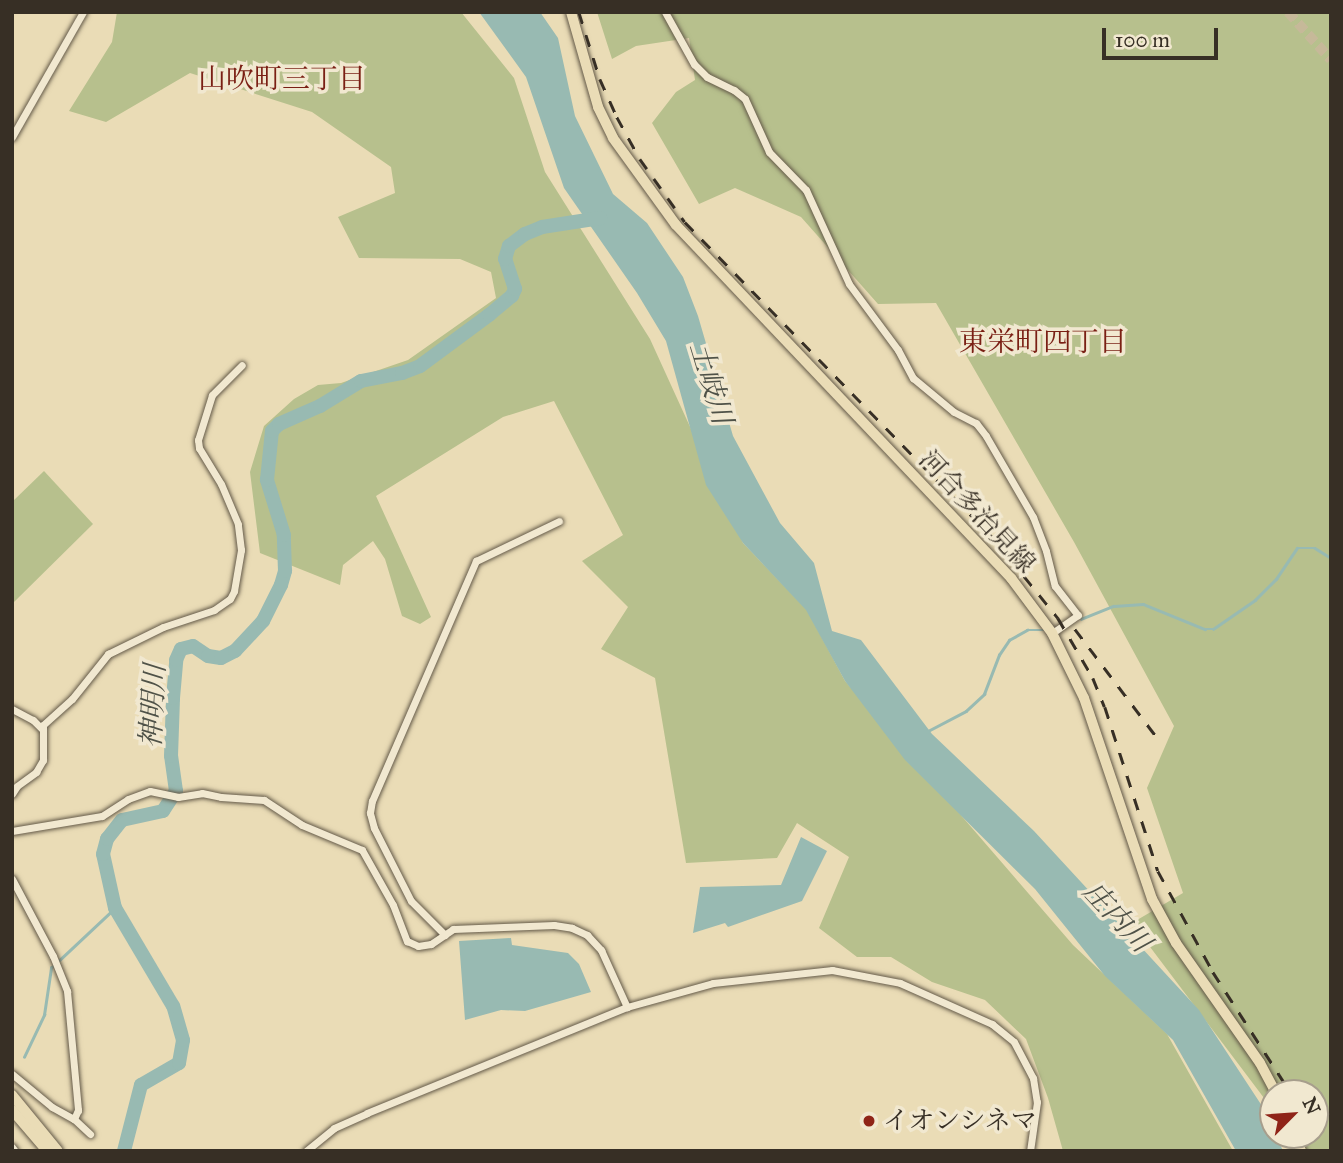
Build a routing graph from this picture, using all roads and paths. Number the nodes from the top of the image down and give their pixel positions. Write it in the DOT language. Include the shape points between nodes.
graph roads {
  1 [pos="83,12"];
  2 [pos="571,12"];
  3 [pos="665,12"];
  4 [pos="12,137"];
  5 [pos="242,365"];
  6 [pos="559,521"];
  7 [pos="1052,633"];
  8 [pos="12,709"];
  9 [pos="43,730"];
  10 [pos="12,794"];
  11 [pos="12,831"];
  12 [pos="12,879"];
  13 [pos="444,935"];
  14 [pos="627,1007"];
  15 [pos="12,1074"];
  16 [pos="1268,1079"];
  17 [pos="12,1095"];
  18 [pos="12,1110"];
  19 [pos="74,1119"];
  20 [pos="90,1134"];
  21 [pos="47,1151"];
  22 [pos="58,1151"];
  23 [pos="306,1151"];
  24 [pos="1030,1151"];
  1 -- 4 [label="street"];
  2 -- 7 [label="main road, 河合多治見線" via="594,94 613,138 676,225 1011,578"];
  3 -- 7 [label="street" via="694,64 745,99 769,152 806,190 859,301 914,377 986,436 1033,517 1055,586 1078,615"];
  5 -- 9 [label="street" via="212,394 198,440 238,524 241,550 230,599 108,654 72,699 51,715"];
  6 -- 13 [label="street" via="476,561 372,801 374,828 411,901"];
  7 -- 16 [label="main road, 河合多治見線" via="1084,698 1152,899 1176,943"];
  8 -- 9 [label="street"];
  9 -- 10 [label="street" via="43,760"];
  11 -- 13 [label="street" via="102,816 150,791 178,797 202,793 264,800 302,825 362,850 407,941 418,946 431,944"];
  12 -- 19 [label="street" via="67,991 78,1110"];
  13 -- 14 [label="street" via="453,929 572,928 587,934 601,950"];
  14 -- 23 [label="street" via="355,1118"];
  14 -- 24 [label="street" via="713,983 832,970 900,983 992,1024 1014,1042 1033,1078 1037,1102"];
  15 -- 19 [label="street"];
  17 -- 22 [label="highway"];
  18 -- 21 [label="highway"];
  19 -- 20 [label="street"];
}
